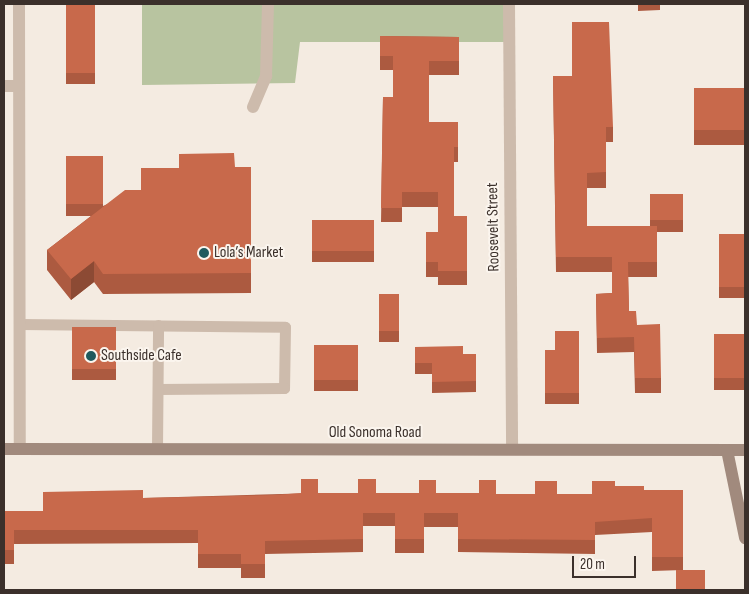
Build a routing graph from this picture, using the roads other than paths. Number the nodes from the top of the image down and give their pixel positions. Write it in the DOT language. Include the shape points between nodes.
graph roads {
  1 [pos="19,4"];
  2 [pos="268,4"];
  3 [pos="509,4"];
  4 [pos="4,86"];
  5 [pos="18,86"];
  6 [pos="253,107"];
  7 [pos="20,324"];
  8 [pos="158,325"];
  9 [pos="158,389"];
  10 [pos="4,449"];
  11 [pos="157,449"];
  12 [pos="512,449"];
  13 [pos="20,450"];
  14 [pos="728,450"];
  15 [pos="745,450"];
  16 [pos="745,538"];
  1 -- 5 [label="street"];
  2 -- 6 [label="street" via="266,76"];
  3 -- 12 [label="street, Roosevelt Street"];
  4 -- 5 [label="street"];
  5 -- 7 [label="street"];
  7 -- 8 [label="lane"];
  7 -- 13 [label="street"];
  8 -- 9 [label="lane"];
  8 -- 9 [label="lane" via="285,327 284,388"];
  9 -- 11 [label="lane"];
  10 -- 13 [label="main road, Old Sonoma Road"];
  11 -- 12 [label="main road, Old Sonoma Road"];
  11 -- 13 [label="main road, Old Sonoma Road"];
  12 -- 14 [label="main road, Old Sonoma Road"];
  14 -- 15 [label="main road, Old Sonoma Road"];
  14 -- 16 [label="main road"];
}
